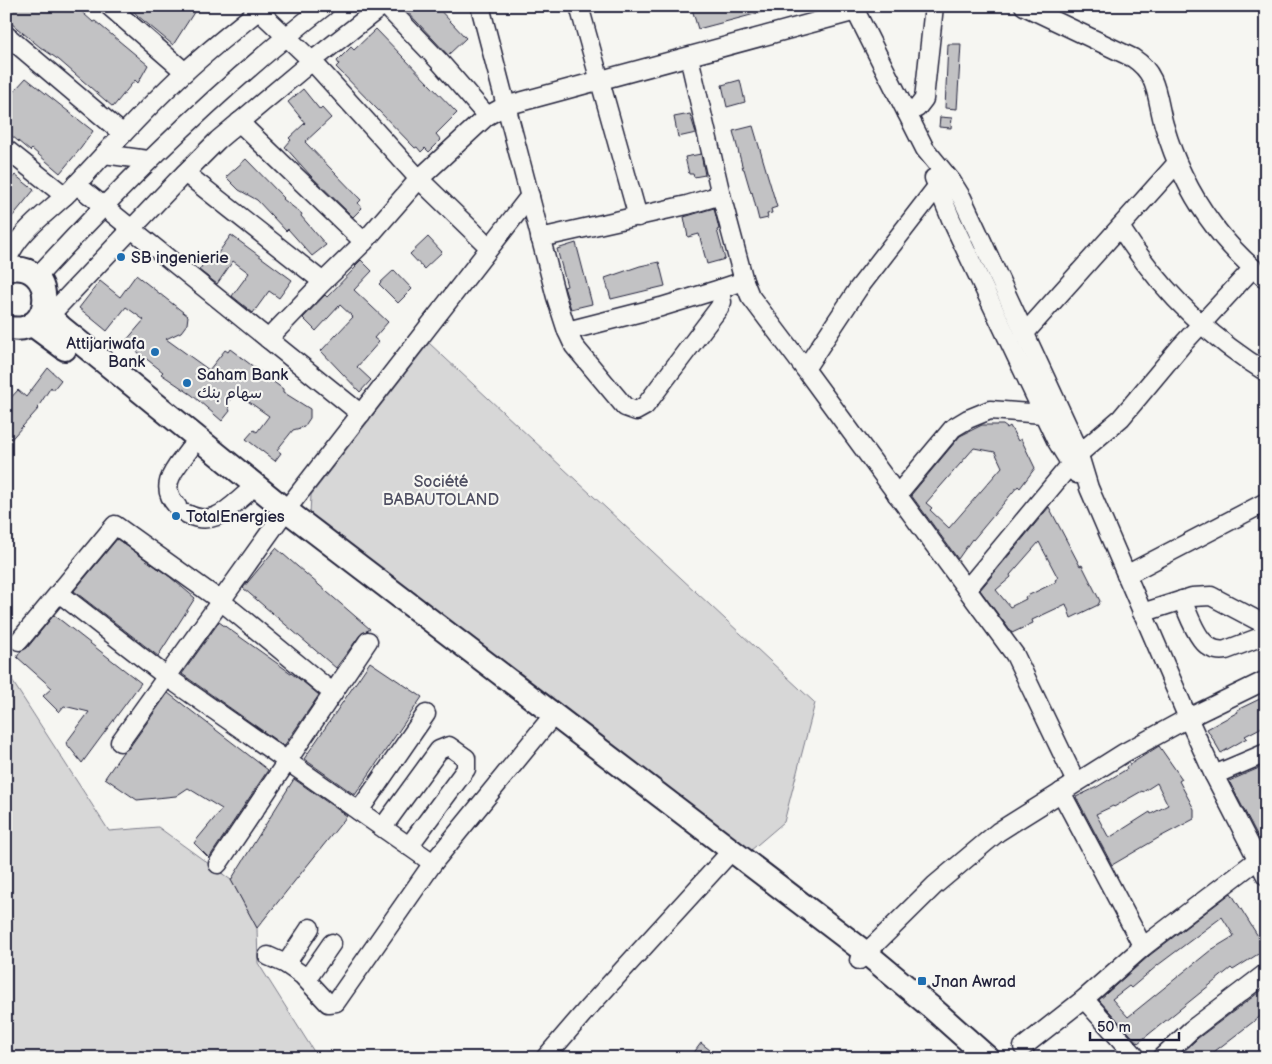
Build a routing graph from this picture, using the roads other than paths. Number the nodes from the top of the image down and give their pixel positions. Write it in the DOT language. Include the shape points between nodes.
graph roads {
  1 [pos="109,6"];
  2 [pos="325,6"];
  3 [pos="382,6"];
  4 [pos="386,6"];
  5 [pos="480,6"];
  6 [pos="579,6"];
  7 [pos="934,6"];
  8 [pos="1024,6"];
  9 [pos="259,8"];
  10 [pos="854,9"];
  11 [pos="6,35"];
  12 [pos="286,36"];
  13 [pos="689,57"];
  14 [pos="312,61"];
  15 [pos="184,72"];
  16 [pos="600,81"];
  17 [pos="505,106"];
  18 [pos="907,113"];
  19 [pos="487,116"];
  20 [pos="239,122"];
  21 [pos="123,134"];
  22 [pos="6,148"];
  23 [pos="104,154"];
  24 [pos="148,160"];
  25 [pos="1177,163"];
  26 [pos="185,173"];
  27 [pos="419,179"];
  28 [pos="942,181"];
  29 [pos="70,190"];
  30 [pos="721,195"];
  31 [pos="530,196"];
  32 [pos="103,206"];
  33 [pos="638,217"];
  34 [pos="1120,227"];
  35 [pos="132,230"];
  36 [pos="540,238"];
  37 [pos="364,242"];
  38 [pos="10,243"];
  39 [pos="489,247"];
  40 [pos="6,264"];
  41 [pos="6,270"];
  42 [pos="1259,274"];
  43 [pos="37,277"];
  44 [pos="744,281"];
  45 [pos="322,282"];
  46 [pos="720,289"];
  47 [pos="41,317"];
  48 [pos="1200,324"];
  49 [pos="6,327"];
  50 [pos="567,331"];
  51 [pos="1024,334"];
  52 [pos="268,339"];
  53 [pos="805,369"];
  54 [pos="1266,372"];
  55 [pos="361,414"];
  56 [pos="1043,414"];
  57 [pos="188,450"];
  58 [pos="1075,459"];
  59 [pos="246,494"];
  60 [pos="897,495"];
  61 [pos="1266,502"];
  62 [pos="283,515"];
  63 [pos="1126,575"];
  64 [pos="968,589"];
  65 [pos="59,593"];
  66 [pos="1182,600"];
  67 [pos="221,601"];
  68 [pos="1142,613"];
  69 [pos="1266,625"];
  70 [pos="1266,635"];
  71 [pos="19,641"];
  72 [pos="368,642"];
  73 [pos="167,677"];
  74 [pos="1266,680"];
  75 [pos="333,693"];
  76 [pos="426,714"];
  77 [pos="1188,718"];
  78 [pos="547,723"];
  79 [pos="120,742"];
  80 [pos="1266,753"];
  81 [pos="287,760"];
  82 [pos="1214,775"];
  83 [pos="1076,782"];
  84 [pos="1061,792"];
  85 [pos="360,811"];
  86 [pos="383,827"];
  87 [pos="409,846"];
  88 [pos="724,858"];
  89 [pos="1258,860"];
  90 [pos="433,863"];
  91 [pos="218,864"];
  92 [pos="1266,876"];
  93 [pos="1144,947"];
  94 [pos="268,956"];
  95 [pos="862,956"];
  96 [pos="286,964"];
  97 [pos="1266,972"];
  98 [pos="307,979"];
  99 [pos="1084,1000"];
  100 [pos="1023,1047"];
  101 [pos="545,1058"];
  102 [pos="974,1058"];
  103 [pos="988,1058"];
  104 [pos="1137,1058"];
  105 [pos="1161,1058"];
  1 -- 15 [label="street"];
  2 -- 12 [label="street"];
  3 -- 14 [label="street"];
  4 -- 19 [label="street"];
  5 -- 17 [label="street"];
  6 -- 16 [label="street"];
  7 -- 18 [label="street" via="924,99"];
  8 -- 25 [label="street" via="1133,58 1146,68 1155,86"];
  9 -- 12 [label="street"];
  9 -- 15 [label="street"];
  10 -- 13 [label="street"];
  10 -- 18 [label="street"];
  11 -- 21 [label="street"];
  12 -- 14 [label="street"];
  12 -- 24 [label="street"];
  13 -- 16 [label="street"];
  13 -- 30 [label="street"];
  14 -- 20 [label="street"];
  14 -- 27 [label="street"];
  15 -- 21 [label="street"];
  16 -- 17 [label="street"];
  16 -- 33 [label="street"];
  17 -- 19 [label="street"];
  17 -- 31 [label="street"];
  18 -- 28 [label="street"];
  19 -- 27 [label="street"];
  20 -- 26 [label="street"];
  20 -- 37 [label="street"];
  21 -- 23 [label="street"];
  22 -- 29 [label="street"];
  23 -- 24 [label="street"];
  23 -- 29 [label="street"];
  24 -- 32 [label="street"];
  25 -- 34 [label="street"];
  25 -- 42 [label="street" via="1216,229"];
  26 -- 35 [label="street"];
  26 -- 45 [label="street"];
  27 -- 37 [label="street"];
  27 -- 39 [label="street"];
  28 -- 51 [label="street" via="962,198"];
  28 -- 53 [label="street" via="858,289"];
  28 -- 56 [label="street"];
  29 -- 32 [label="street"];
  29 -- 38 [label="street"];
  30 -- 33 [label="street"];
  30 -- 44 [label="street"];
  31 -- 36 [label="street"];
  31 -- 39 [label="street"];
  32 -- 35 [label="street"];
  32 -- 43 [label="street"];
  33 -- 36 [label="street"];
  34 -- 48 [label="street" via="1148,269"];
  34 -- 51 [label="street"];
  35 -- 47 [label="street"];
  35 -- 52 [label="street"];
  36 -- 50 [label="street"];
  37 -- 45 [label="street"];
  38 -- 40 [label="street"];
  39 -- 55 [label="street"];
  41 -- 43 [label="main road" via="18,268"];
  42 -- 48 [label="street"];
  43 -- 47 [label="main road" via="45,293"];
  44 -- 46 [label="street"];
  44 -- 53 [label="street" via="750,296"];
  45 -- 52 [label="street"];
  46 -- 50 [label="street"];
  46 -- 50 [label="street" via="722,302 719,308 645,406 636,411 625,407 574,346"];
  47 -- 49 [label="main road" via="17,329"];
  47 -- 57 [label="main road" via="51,337"];
  47 -- 62 [label="main road"];
  48 -- 54 [label="street" via="1223,344"];
  48 -- 58 [label="street" via="1121,418"];
  51 -- 58 [label="street"];
  52 -- 55 [label="street"];
  53 -- 60 [label="street"];
  55 -- 62 [label="street"];
  56 -- 58 [label="street" via="1056,440"];
  56 -- 60 [label="street" via="990,410 968,419 953,428"];
  57 -- 59 [label="main road"];
  57 -- 59 [label="street" via="168,483 170,496 182,510 192,517 205,519 217,516"];
  58 -- 63 [label="street"];
  58 -- 64 [label="street"];
  59 -- 62 [label="main road"];
  60 -- 64 [label="street"];
  61 -- 63 [label="street"];
  62 -- 67 [label="street"];
  62 -- 78 [label="main road"];
  62 -- 95 [label="main road"];
  63 -- 68 [label="street"];
  64 -- 83 [label="street" via="1015,655"];
  65 -- 67 [label="street" via="115,526"];
  65 -- 71 [label="street"];
  65 -- 73 [label="street"];
  66 -- 68 [label="street"];
  66 -- 69 [label="street" via="1211,596"];
  66 -- 70 [label="street" via="1202,640 1211,649 1226,650"];
  67 -- 73 [label="street"];
  67 -- 75 [label="street"];
  68 -- 77 [label="street"];
  72 -- 75 [label="street"];
  73 -- 79 [label="street"];
  73 -- 81 [label="street"];
  74 -- 77 [label="street"];
  75 -- 81 [label="street"];
  76 -- 85 [label="street"];
  77 -- 82 [label="street"];
  77 -- 83 [label="street"];
  78 -- 88 [label="main road"];
  78 -- 90 [label="street"];
  80 -- 82 [label="street"];
  81 -- 85 [label="street"];
  81 -- 91 [label="street"];
  82 -- 89 [label="street"];
  83 -- 84 [label="street"];
  84 -- 93 [label="street"];
  84 -- 95 [label="street" via="998,832 935,885"];
  85 -- 86 [label="street"];
  86 -- 87 [label="street"];
  86 -- 87 [label="street" via="439,750 449,746 456,750 466,758 466,769"];
  87 -- 90 [label="street"];
  88 -- 95 [label="main road"];
  88 -- 101 [label="street"];
  89 -- 92 [label="street"];
  89 -- 93 [label="street"];
  90 -- 98 [label="street" via="336,1002 328,1003"];
  93 -- 99 [label="street"];
  94 -- 96 [label="street"];
  95 -- 102 [label="main road"];
  95 -- 103 [label="main road" via="932,1008"];
  96 -- 98 [label="street"];
  96 -- 98 [label="street" via="308,926 336,945"];
  97 -- 105 [label="street" via="1190,1030"];
  99 -- 100 [label="street"];
  99 -- 104 [label="street"];
}
